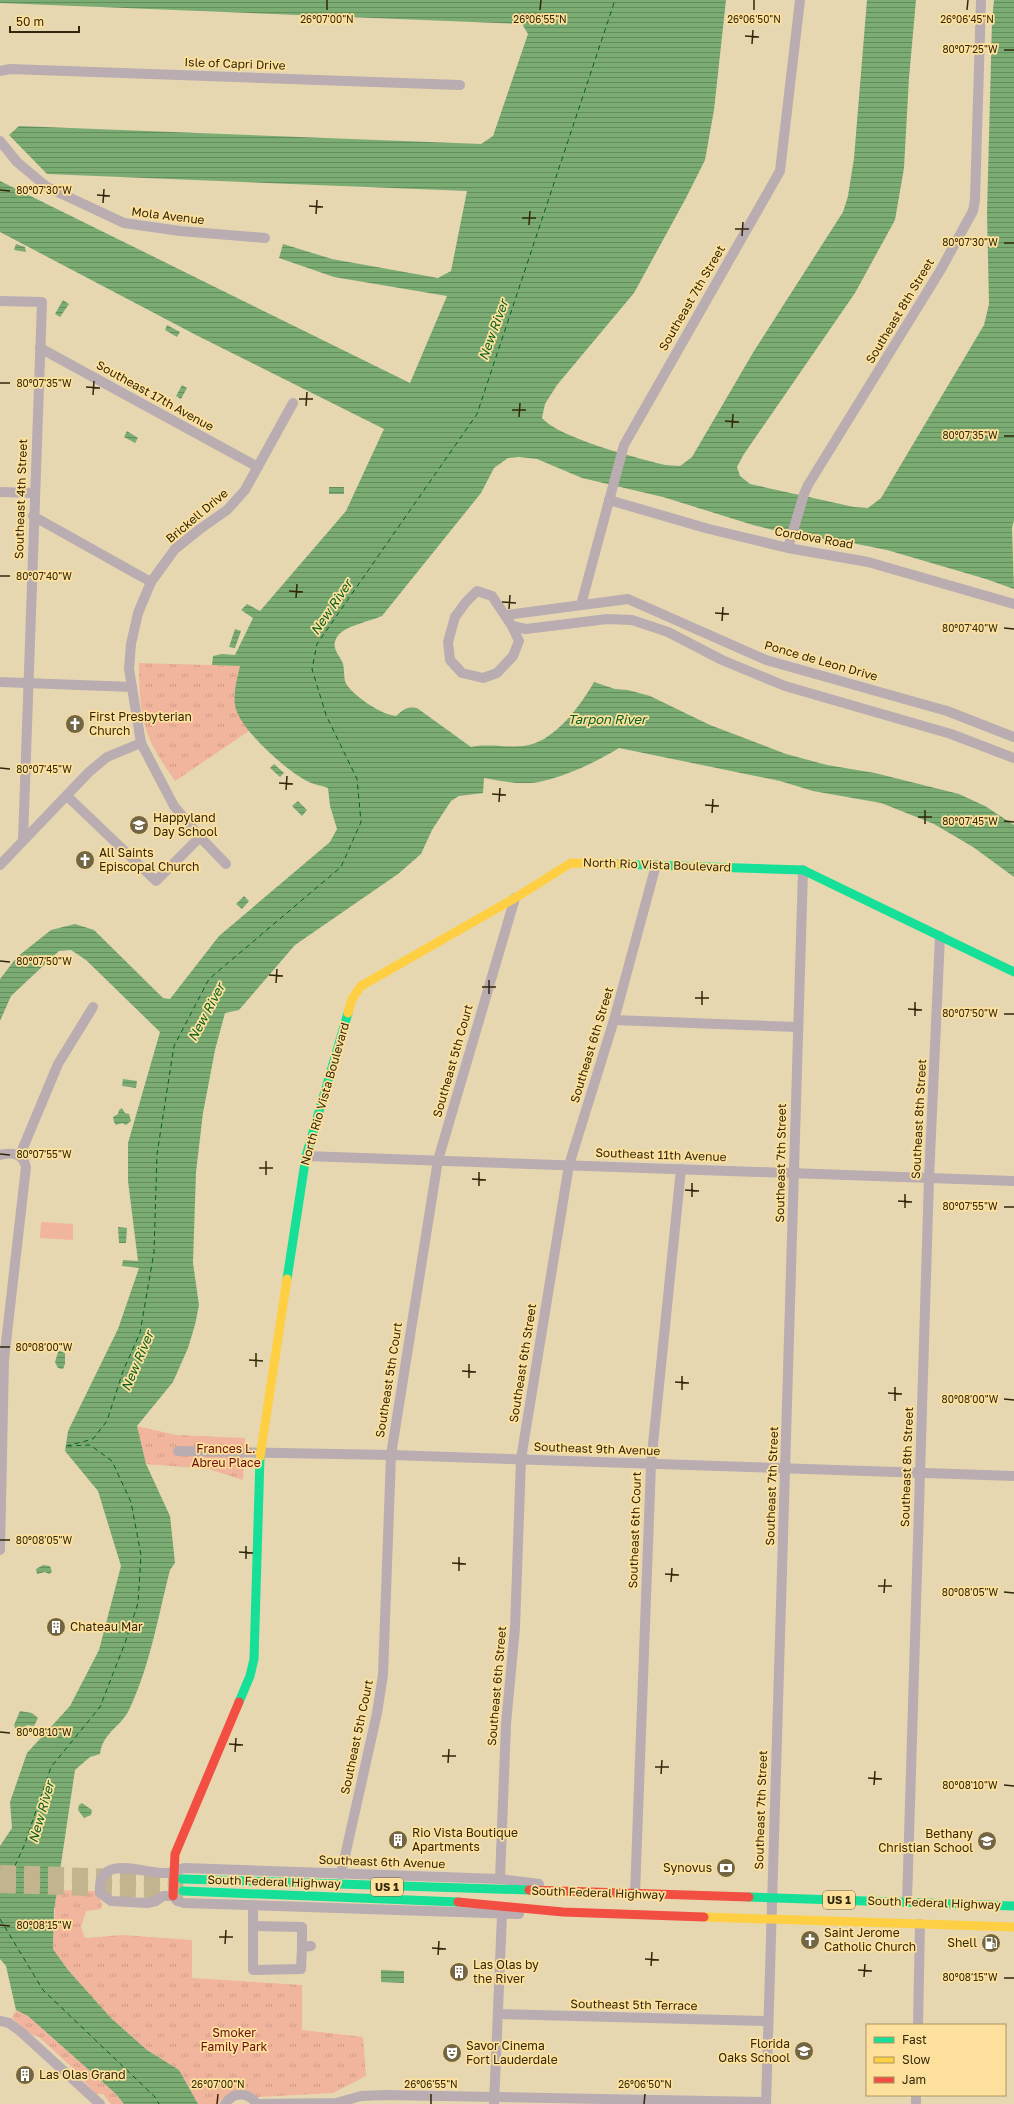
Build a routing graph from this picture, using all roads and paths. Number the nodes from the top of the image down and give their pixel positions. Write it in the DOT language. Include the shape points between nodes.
graph roads {
  1 [pos="800,0"];
  2 [pos="981,0"];
  3 [pos="5,70"];
  4 [pos="460,85"];
  5 [pos="0,141"];
  6 [pos="264,238"];
  7 [pos="0,301"];
  8 [pos="40,348"];
  9 [pos="293,403"];
  10 [pos="258,467"];
  11 [pos="0,492"];
  12 [pos="34,493"];
  13 [pos="609,500"];
  14 [pos="34,516"];
  15 [pos="788,548"];
  16 [pos="151,582"];
  17 [pos="581,604"];
  18 [pos="1014,604"];
  19 [pos="506,615"];
  20 [pos="512,626"];
  21 [pos="0,682"];
  22 [pos="28,683"];
  23 [pos="132,687"];
  24 [pos="1014,737"];
  25 [pos="141,743"];
  26 [pos="1014,758"];
  27 [pos="67,796"];
  28 [pos="200,837"];
  29 [pos="23,840"];
  30 [pos="226,864"];
  31 [pos="0,865"];
  32 [pos="656,865"];
  33 [pos="803,870"];
  34 [pos="515,898"];
  35 [pos="940,936"];
  36 [pos="1014,972"];
  37 [pos="93,1007"];
  38 [pos="614,1020"];
  39 [pos="797,1027"];
  40 [pos="0,1155"];
  41 [pos="20,1155"];
  42 [pos="306,1156"];
  43 [pos="438,1160"];
  44 [pos="569,1165"];
  45 [pos="681,1169"];
  46 [pos="794,1172"];
  47 [pos="929,1178"];
  48 [pos="1014,1181"];
  49 [pos="1,1444"];
  50 [pos="178,1451"];
  51 [pos="260,1453"];
  52 [pos="391,1455"];
  53 [pos="521,1459"];
  54 [pos="651,1464"];
  55 [pos="785,1468"];
  56 [pos="920,1472"];
  57 [pos="1014,1476"];
  58 [pos="0,1550"];
  59 [pos="173,1872"];
  60 [pos="340,1874"];
  61 [pos="182,1879"];
  62 [pos="500,1879"];
  63 [pos="183,1891"];
  64 [pos="591,1891"];
  65 [pos="635,1894"];
  66 [pos="172,1896"];
  67 [pos="771,1898"];
  68 [pos="907,1902"];
  69 [pos="253,1905"];
  70 [pos="1014,1906"];
  71 [pos="563,1912"];
  72 [pos="502,1915"];
  73 [pos="770,1919"];
  74 [pos="920,1924"];
  75 [pos="253,1926"];
  76 [pos="1012,1926"];
  77 [pos="499,2014"];
  78 [pos="0,2021"];
  79 [pos="768,2021"];
  80 [pos="918,2024"];
  81 [pos="494,2101"];
  82 [pos="766,2103"];
  83 [pos="100,2104"];
  84 [pos="225,2104"];
  85 [pos="256,2104"];
  86 [pos="300,2104"];
  1 -- 13 [label="street, Southeast 7th Street" via="780,171 624,445"];
  2 -- 15 [label="street, Southeast 8th Street" via="973,211 940,271 804,494"];
  3 -- 4 [label="street, Isle of Capri Drive"];
  5 -- 6 [label="street, Mola Avenue" via="17,162 48,186 124,223"];
  7 -- 8 [label="street, Southeast 4th Street" via="42,302"];
  8 -- 10 [label="street, Southeast 17th Avenue"];
  8 -- 12 [label="street, Southeast 4th Street"];
  9 -- 10 [label="street, Brickell Drive"];
  10 -- 16 [label="street, Brickell Drive" via="246,490 227,510 175,549"];
  11 -- 12 [label="street"];
  12 -- 14 [label="street, Southeast 4th Street"];
  13 -- 15 [label="street, Cordova Road" via="709,529"];
  13 -- 17 [label="street, Southeast 7th Street"];
  14 -- 16 [label="street"];
  14 -- 22 [label="street, Southeast 4th Street"];
  15 -- 18 [label="street, Cordova Road" via="868,562"];
  16 -- 23 [label="street, Brickell Drive" via="138,613 131,644 129,669"];
  17 -- 19 [label="street, Ponce de Leon Drive"];
  17 -- 24 [label="street, Ponce de Leon Drive" via="628,599 766,660 947,711"];
  19 -- 20 [label="street"];
  19 -- 20 [label="street" via="492,596 477,591 455,617 448,642 450,660 462,672 483,678 497,673 513,656 520,641"];
  20 -- 26 [label="street" via="526,629 607,619 632,620 668,632 722,660 785,686 951,734"];
  21 -- 22 [label="street"];
  22 -- 23 [label="street"];
  22 -- 29 [label="street, Southeast 4th Street"];
  23 -- 25 [label="street, Brickell Drive"];
  25 -- 27 [label="street" via="107,758 89,772"];
  25 -- 28 [label="street, Brickell Drive" via="174,806"];
  27 -- 28 [label="street" via="156,881"];
  27 -- 29 [label="street"];
  28 -- 30 [label="street, Brickell Drive"];
  29 -- 31 [label="street"];
  32 -- 33 [label="main road, North Rio Vista Boulevard"];
  32 -- 34 [label="main road, North Rio Vista Boulevard" via="571,863"];
  32 -- 38 [label="street, Southeast 6th Street"];
  33 -- 35 [label="main road, North Rio Vista Boulevard"];
  33 -- 39 [label="street, Southeast 7th Street"];
  34 -- 42 [label="main road, North Rio Vista Boulevard" via="361,986 352,998"];
  34 -- 43 [label="street, Southeast 5th Court"];
  35 -- 36 [label="main road, North Rio Vista Boulevard"];
  35 -- 47 [label="street, Southeast 8th Street"];
  37 -- 41 [label="street" via="58,1064"];
  38 -- 39 [label="street"];
  38 -- 44 [label="street, Southeast 6th Street"];
  39 -- 46 [label="street, Southeast 7th Street"];
  40 -- 41 [label="street"];
  41 -- 49 [label="street" via="25,1162 26,1172 6,1337"];
  42 -- 43 [label="street, Southeast 11th Avenue"];
  42 -- 51 [label="main road, North Rio Vista Boulevard"];
  43 -- 44 [label="street, Southeast 11th Avenue"];
  43 -- 52 [label="street, Southeast 5th Court"];
  44 -- 45 [label="street, Southeast 11th Avenue"];
  44 -- 53 [label="street, Southeast 6th Street"];
  45 -- 46 [label="street, Southeast 11th Avenue"];
  45 -- 54 [label="street, Southeast 6th Court"];
  46 -- 47 [label="street, Southeast 11th Avenue"];
  46 -- 55 [label="street, Southeast 7th Street"];
  47 -- 48 [label="street, Southeast 11th Avenue"];
  47 -- 56 [label="street, Southeast 8th Street"];
  49 -- 58 [label="street"];
  50 -- 51 [label="street, Southeast 9th Avenue"];
  51 -- 52 [label="street, Southeast 9th Avenue"];
  51 -- 59 [label="main road, North Rio Vista Boulevard" via="254,1659 250,1676 175,1854"];
  52 -- 53 [label="street, Southeast 9th Avenue"];
  52 -- 60 [label="street, Southeast 5th Court" via="383,1675 377,1713"];
  53 -- 54 [label="street, Southeast 9th Avenue"];
  53 -- 62 [label="street, Southeast 6th Street" via="515,1628 506,1724"];
  54 -- 55 [label="street, Southeast 9th Avenue"];
  54 -- 65 [label="street, Southeast 6th Court"];
  55 -- 56 [label="street, Southeast 9th Avenue"];
  55 -- 67 [label="street, Southeast 7th Street"];
  56 -- 57 [label="street, Southeast 9th Avenue"];
  56 -- 68 [label="street, Southeast 8th Street"];
  59 -- 60 [label="street, Southeast 6th Avenue" via="184,1868"];
  59 -- 66 [label="main road, North Rio Vista Boulevard"];
  59 -- 66 [label="street, Southeast 6th Avenue" via="162,1874 112,1869 104,1873 99,1884 100,1893 111,1901 147,1903 163,1896"];
  60 -- 62 [label="street, Southeast 6th Avenue"];
  61 -- 64 [label="main road, South Federal Highway / US 1"];
  62 -- 64 [label="street, Southeast 6th Avenue"];
  63 -- 71 [label="main road, South Federal Highway / US 1" via="455,1901"];
  64 -- 65 [label="main road, South Federal Highway / US 1"];
  65 -- 67 [label="main road, South Federal Highway / US 1"];
  66 -- 69 [label="street" via="177,1901 184,1902"];
  67 -- 68 [label="main road, South Federal Highway / US 1"];
  67 -- 73 [label="street, Southeast 7th Street"];
  68 -- 70 [label="main road, South Federal Highway / US 1"];
  69 -- 72 [label="street"];
  69 -- 75 [label="street"];
  71 -- 72 [label="street"];
  71 -- 73 [label="main road, South Federal Highway / US 1"];
  72 -- 77 [label="street"];
  73 -- 74 [label="main road, South Federal Highway / US 1"];
  73 -- 79 [label="street, Southeast 7th Street"];
  74 -- 76 [label="main road, South Federal Highway / US 1"];
  74 -- 80 [label="street"];
  75 -- 75 [label="street" via="253,1970 301,1969 307,1947 302,1927"];
  77 -- 79 [label="street, Southeast 5th Terrace"];
  77 -- 81 [label="street"];
  78 -- 83 [label="street" via="9,2023 20,2031"];
  79 -- 82 [label="street, Southeast 7th Street"];
  81 -- 82 [label="street"];
  81 -- 86 [label="street" via="385,2095 360,2096 336,2103"];
  84 -- 85 [label="street" via="232,2096 243,2094 253,2099"];
  85 -- 86 [label="street"];
}
